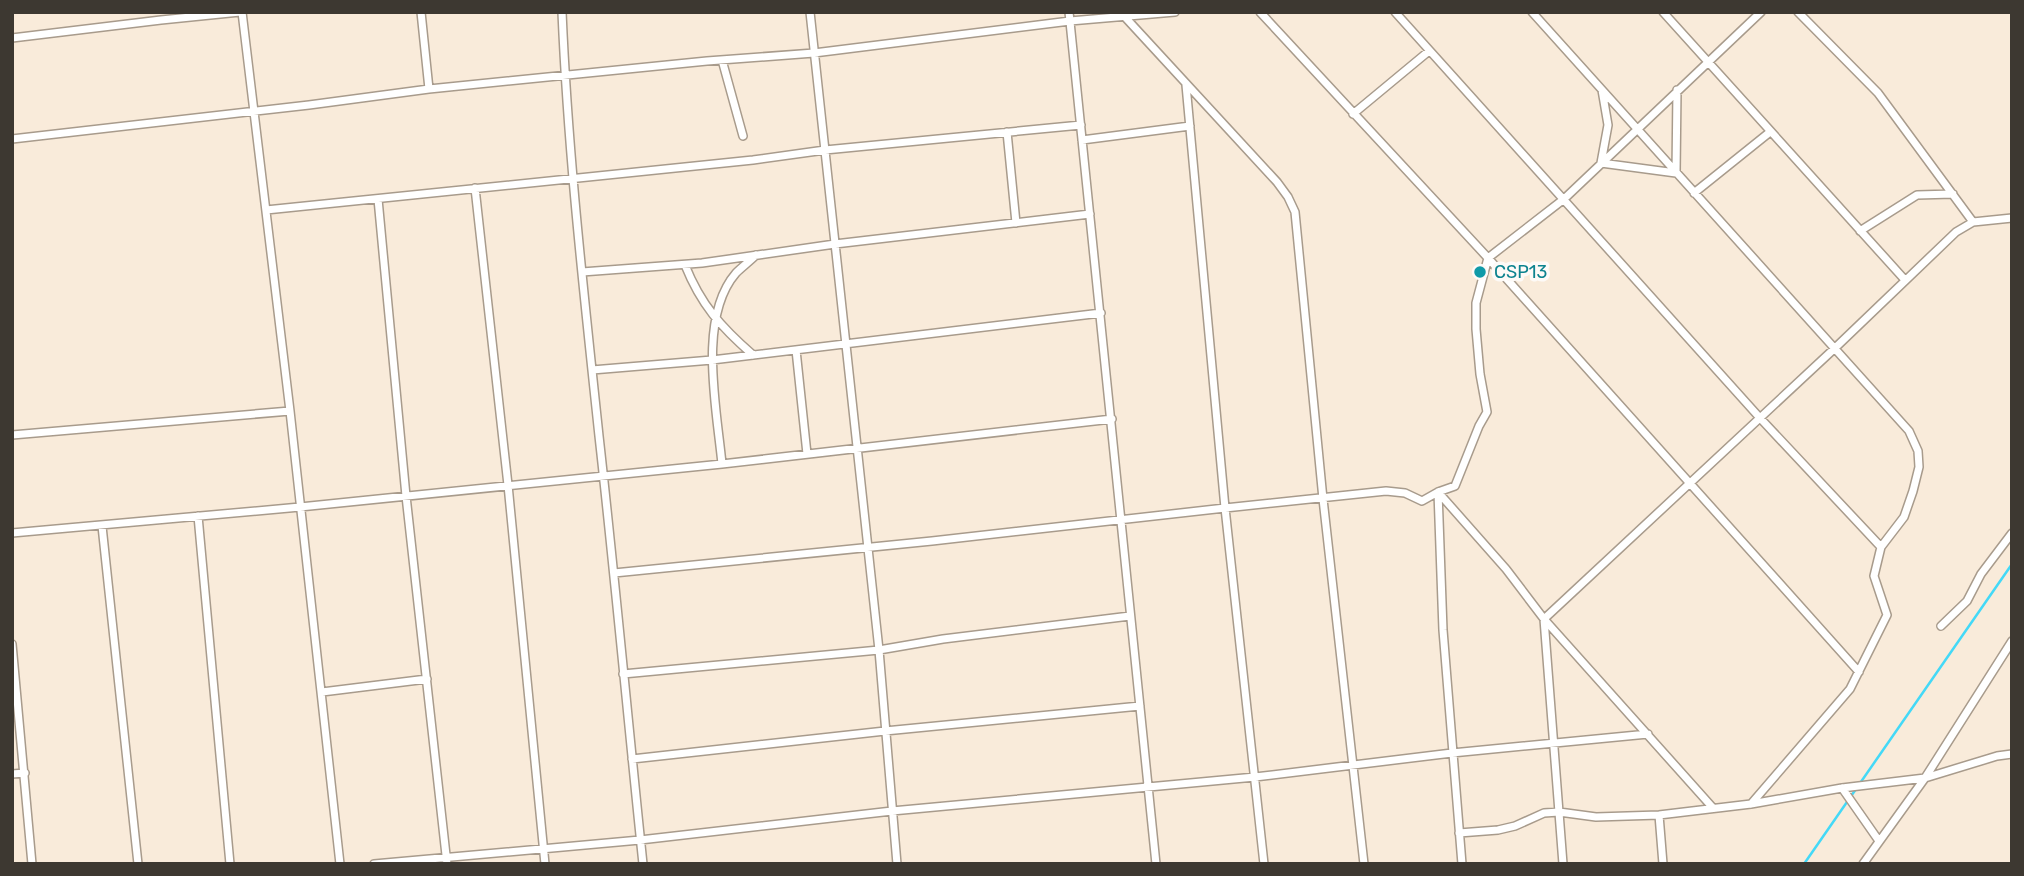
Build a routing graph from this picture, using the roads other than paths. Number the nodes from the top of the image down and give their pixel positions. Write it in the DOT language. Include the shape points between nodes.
graph roads {
  1 [pos="241,12"];
  2 [pos="421,12"];
  3 [pos="562,12"];
  4 [pos="810,12"];
  5 [pos="1111,12"];
  6 [pos="1175,12"];
  7 [pos="1259,12"];
  8 [pos="1395,12"];
  9 [pos="1532,12"];
  10 [pos="1663,12"];
  11 [pos="1761,12"];
  12 [pos="1798,12"];
  13 [pos="195,14"];
  14 [pos="1070,16"];
  15 [pos="1124,16"];
  16 [pos="12,38"];
  17 [pos="1429,51"];
  18 [pos="814,53"];
  19 [pos="722,60"];
  20 [pos="1708,61"];
  21 [pos="564,75"];
  22 [pos="1186,85"];
  23 [pos="429,89"];
  24 [pos="1602,89"];
  25 [pos="1677,90"];
  26 [pos="254,110"];
  27 [pos="1353,114"];
  28 [pos="1081,125"];
  29 [pos="1190,126"];
  30 [pos="1637,129"];
  31 [pos="1007,132"];
  32 [pos="1770,132"];
  33 [pos="743,136"];
  34 [pos="12,139"];
  35 [pos="1082,140"];
  36 [pos="825,150"];
  37 [pos="1601,163"];
  38 [pos="1676,173"];
  39 [pos="572,178"];
  40 [pos="475,188"];
  41 [pos="1694,193"];
  42 [pos="1953,194"];
  43 [pos="378,199"];
  44 [pos="1564,199"];
  45 [pos="265,210"];
  46 [pos="1090,214"];
  47 [pos="2012,218"];
  48 [pos="1973,222"];
  49 [pos="1016,223"];
  50 [pos="1860,231"];
  51 [pos="835,244"];
  52 [pos="756,255"];
  53 [pos="1488,258"];
  54 [pos="685,265"];
  55 [pos="582,272"];
  56 [pos="1905,280"];
  57 [pos="1101,313"];
  58 [pos="715,317"];
  59 [pos="846,344"];
  60 [pos="1835,348"];
  61 [pos="796,350"];
  62 [pos="753,355"];
  63 [pos="712,360"];
  64 [pos="592,370"];
  65 [pos="290,411"];
  66 [pos="1760,418"];
  67 [pos="1112,419"];
  68 [pos="12,435"];
  69 [pos="858,448"];
  70 [pos="807,454"];
  71 [pos="722,464"];
  72 [pos="604,476"];
  73 [pos="1690,483"];
  74 [pos="508,485"];
  75 [pos="1438,492"];
  76 [pos="406,496"];
  77 [pos="1323,499"];
  78 [pos="300,507"];
  79 [pos="1225,508"];
  80 [pos="198,516"];
  81 [pos="1120,520"];
  82 [pos="102,526"];
  83 [pos="12,533"];
  84 [pos="2012,533"];
  85 [pos="1881,547"];
  86 [pos="868,548"];
  87 [pos="614,573"];
  88 [pos="1130,616"];
  89 [pos="1544,619"];
  90 [pos="1941,626"];
  91 [pos="2012,641"];
  92 [pos="12,644"];
  93 [pos="878,650"];
  94 [pos="1859,672"];
  95 [pos="623,674"];
  96 [pos="427,679"];
  97 [pos="322,692"];
  98 [pos="1140,706"];
  99 [pos="16,716"];
  100 [pos="885,731"];
  101 [pos="1648,734"];
  102 [pos="1553,744"];
  103 [pos="1452,753"];
  104 [pos="2012,754"];
  105 [pos="632,759"];
  106 [pos="1354,765"];
  107 [pos="25,773"];
  108 [pos="12,774"];
  109 [pos="1255,777"];
  110 [pos="1925,778"];
  111 [pos="1149,787"];
  112 [pos="1842,788"];
  113 [pos="1751,804"];
  114 [pos="1713,808"];
  115 [pos="892,811"];
  116 [pos="1559,812"];
  117 [pos="1659,815"];
  118 [pos="1459,833"];
  119 [pos="640,840"];
  120 [pos="1879,841"];
  121 [pos="543,850"];
  122 [pos="447,861"];
  123 [pos="32,864"];
  124 [pos="138,864"];
  125 [pos="230,864"];
  126 [pos="340,864"];
  127 [pos="374,864"];
  128 [pos="545,864"];
  129 [pos="643,864"];
  130 [pos="897,864"];
  131 [pos="1156,864"];
  132 [pos="1264,864"];
  133 [pos="1364,864"];
  134 [pos="1461,864"];
  135 [pos="1563,864"];
  136 [pos="1663,864"];
  137 [pos="1863,864"];
  1 -- 13 [label="street"];
  1 -- 26 [label="street"];
  2 -- 23 [label="street"];
  3 -- 21 [label="street"];
  4 -- 18 [label="street"];
  5 -- 15 [label="street"];
  6 -- 15 [label="street"];
  7 -- 27 [label="street"];
  8 -- 17 [label="street"];
  9 -- 24 [label="street"];
  10 -- 20 [label="street"];
  11 -- 20 [label="street"];
  12 -- 42 [label="street" via="1878,93"];
  13 -- 16 [label="street"];
  14 -- 15 [label="street"];
  14 -- 18 [label="street"];
  14 -- 28 [label="street"];
  15 -- 22 [label="street"];
  17 -- 27 [label="street"];
  17 -- 44 [label="street"];
  18 -- 19 [label="street"];
  18 -- 36 [label="street"];
  19 -- 21 [label="street"];
  19 -- 33 [label="street"];
  20 -- 25 [label="street"];
  20 -- 32 [label="street"];
  21 -- 23 [label="street"];
  21 -- 39 [label="street"];
  22 -- 29 [label="street"];
  22 -- 77 [label="street" via="1277,182 1295,212"];
  23 -- 26 [label="street"];
  24 -- 30 [label="street"];
  24 -- 37 [label="street" via="1608,125"];
  25 -- 30 [label="street"];
  25 -- 38 [label="street"];
  26 -- 34 [label="street"];
  26 -- 45 [label="street"];
  27 -- 53 [label="street"];
  28 -- 31 [label="street"];
  28 -- 35 [label="street"];
  29 -- 35 [label="street"];
  29 -- 79 [label="street"];
  30 -- 37 [label="street"];
  30 -- 38 [label="street"];
  31 -- 36 [label="street"];
  31 -- 49 [label="street"];
  32 -- 41 [label="street"];
  32 -- 50 [label="street"];
  35 -- 46 [label="street"];
  36 -- 39 [label="street"];
  36 -- 51 [label="street"];
  37 -- 38 [label="street"];
  37 -- 44 [label="street"];
  38 -- 41 [label="street"];
  39 -- 40 [label="street"];
  39 -- 55 [label="street"];
  40 -- 43 [label="street"];
  40 -- 74 [label="street"];
  41 -- 60 [label="street"];
  42 -- 48 [label="street"];
  42 -- 50 [label="street" via="1917,195"];
  43 -- 45 [label="street"];
  43 -- 76 [label="street"];
  44 -- 53 [label="street"];
  44 -- 66 [label="street"];
  45 -- 65 [label="street"];
  46 -- 49 [label="street"];
  46 -- 57 [label="street"];
  47 -- 48 [label="street"];
  48 -- 56 [label="street"];
  49 -- 51 [label="street"];
  50 -- 56 [label="street"];
  51 -- 52 [label="street"];
  51 -- 59 [label="street"];
  52 -- 54 [label="street"];
  52 -- 58 [label="street" via="735,274"];
  53 -- 73 [label="street"];
  53 -- 75 [label="street" via="1476,303 1487,412 1455,486"];
  54 -- 55 [label="street"];
  54 -- 58 [label="street"];
  55 -- 64 [label="street"];
  56 -- 60 [label="street"];
  57 -- 59 [label="street"];
  57 -- 67 [label="street"];
  58 -- 62 [label="street"];
  58 -- 63 [label="street"];
  59 -- 61 [label="street"];
  59 -- 69 [label="street"];
  60 -- 66 [label="street"];
  60 -- 85 [label="street" via="1909,431 1918,451 1919,467 1904,517"];
  61 -- 62 [label="street"];
  61 -- 70 [label="street"];
  62 -- 63 [label="street"];
  63 -- 64 [label="street"];
  63 -- 71 [label="street"];
  64 -- 72 [label="street"];
  65 -- 68 [label="street"];
  65 -- 78 [label="street"];
  66 -- 73 [label="street"];
  66 -- 85 [label="street"];
  67 -- 69 [label="street"];
  67 -- 81 [label="street"];
  69 -- 70 [label="street"];
  69 -- 86 [label="street"];
  70 -- 71 [label="street"];
  71 -- 72 [label="street"];
  72 -- 74 [label="street"];
  72 -- 87 [label="street"];
  73 -- 89 [label="street"];
  73 -- 94 [label="street"];
  74 -- 76 [label="street"];
  74 -- 121 [label="street"];
  75 -- 77 [label="street" via="1422,501 1386,491"];
  75 -- 89 [label="street"];
  75 -- 103 [label="street"];
  76 -- 78 [label="street"];
  76 -- 96 [label="street"];
  77 -- 79 [label="street"];
  77 -- 106 [label="street"];
  78 -- 80 [label="street"];
  78 -- 97 [label="street"];
  79 -- 81 [label="street"];
  79 -- 109 [label="street"];
  80 -- 82 [label="street"];
  80 -- 125 [label="street"];
  81 -- 86 [label="street"];
  81 -- 88 [label="street"];
  82 -- 83 [label="street"];
  82 -- 124 [label="street"];
  84 -- 90 [label="street" via="1966,601"];
  85 -- 94 [label="street" via="1874,576 1887,615"];
  86 -- 87 [label="street"];
  86 -- 93 [label="street"];
  87 -- 95 [label="street"];
  88 -- 93 [label="street"];
  88 -- 98 [label="street"];
  89 -- 101 [label="street"];
  89 -- 102 [label="street"];
  91 -- 110 [label="street"];
  92 -- 99 [label="street"];
  93 -- 95 [label="street"];
  93 -- 100 [label="street"];
  94 -- 113 [label="street" via="1850,689"];
  95 -- 105 [label="street"];
  96 -- 97 [label="street"];
  96 -- 122 [label="street"];
  97 -- 126 [label="street"];
  98 -- 100 [label="street"];
  98 -- 111 [label="street"];
  99 -- 107 [label="street"];
  100 -- 105 [label="street"];
  100 -- 115 [label="street"];
  101 -- 102 [label="street"];
  101 -- 114 [label="street"];
  102 -- 103 [label="street"];
  102 -- 116 [label="street"];
  103 -- 106 [label="street"];
  103 -- 118 [label="street"];
  104 -- 110 [label="street"];
  105 -- 119 [label="street"];
  106 -- 109 [label="street"];
  106 -- 133 [label="street"];
  107 -- 108 [label="street"];
  107 -- 123 [label="street"];
  109 -- 111 [label="street"];
  109 -- 132 [label="street"];
  110 -- 112 [label="street"];
  110 -- 120 [label="street"];
  111 -- 115 [label="street"];
  111 -- 131 [label="street"];
  112 -- 113 [label="street"];
  112 -- 120 [label="street"];
  113 -- 114 [label="street"];
  114 -- 117 [label="street"];
  115 -- 119 [label="street"];
  115 -- 130 [label="street"];
  116 -- 117 [label="street" via="1597,817"];
  116 -- 118 [label="street" via="1498,830"];
  116 -- 135 [label="street"];
  117 -- 136 [label="street"];
  118 -- 134 [label="street"];
  119 -- 121 [label="street"];
  119 -- 129 [label="street"];
  120 -- 137 [label="street"];
  121 -- 122 [label="street"];
  121 -- 128 [label="street"];
  122 -- 127 [label="street"];
}
